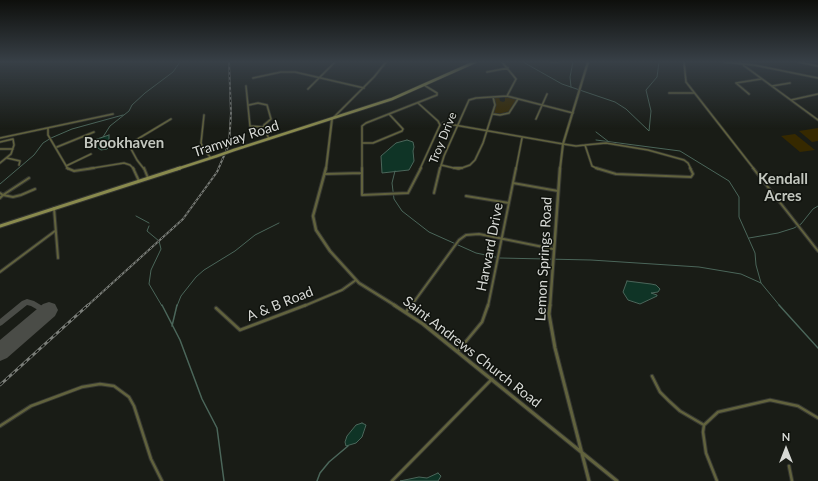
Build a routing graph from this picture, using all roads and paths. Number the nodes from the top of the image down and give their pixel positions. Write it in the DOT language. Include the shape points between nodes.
graph roads {
  1 [pos="313,84"];
  2 [pos="350,84"];
  3 [pos="367,84"];
  4 [pos="513,84"];
  5 [pos="581,84"];
  6 [pos="688,84"];
  7 [pos="738,84"];
  8 [pos="781,84"];
  9 [pos="424,85"];
  10 [pos="246,86"];
  11 [pos="772,86"];
  12 [pos="364,88"];
  13 [pos="308,90"];
  14 [pos="669,93"];
  15 [pos="694,93"];
  16 [pos="547,94"];
  17 [pos="749,94"];
  18 [pos="818,94"];
  19 [pos="507,96"];
  20 [pos="493,97"];
  21 [pos="518,99"];
  22 [pos="791,100"];
  23 [pos="418,103"];
  24 [pos="249,105"];
  25 [pos="542,106"];
  26 [pos="573,113"];
  27 [pos="113,114"];
  28 [pos="389,114"];
  29 [pos="493,114"];
  30 [pos="204,115"];
  31 [pos="171,119"];
  32 [pos="332,119"];
  33 [pos="536,119"];
  34 [pos="818,120"];
  35 [pos="443,123"];
  36 [pos="459,125"];
  37 [pos="264,127"];
  38 [pos="48,128"];
  39 [pos="488,131"];
  40 [pos="94,132"];
  41 [pos="14,135"];
  42 [pos="0,138"];
  43 [pos="522,138"];
  44 [pos="13,139"];
  45 [pos="269,139"];
  46 [pos="0,142"];
  47 [pos="362,143"];
  48 [pos="563,144"];
  49 [pos="585,145"];
  50 [pos="57,147"];
  51 [pos="0,149"];
  52 [pos="13,149"];
  53 [pos="91,154"];
  54 [pos="7,158"];
  55 [pos="211,158"];
  56 [pos="0,163"];
  57 [pos="19,165"];
  58 [pos="441,165"];
  59 [pos="66,166"];
  60 [pos="362,173"];
  61 [pos="325,174"];
  62 [pos="28,178"];
  63 [pos="148,178"];
  64 [pos="139,181"];
  65 [pos="513,183"];
  66 [pos="34,189"];
  67 [pos="558,191"];
  68 [pos="0,193"];
  69 [pos="434,193"];
  70 [pos="4,195"];
  71 [pos="466,196"];
  72 [pos="0,198"];
  73 [pos="509,203"];
  74 [pos="54,208"];
  75 [pos="0,226"];
  76 [pos="54,231"];
  77 [pos="502,239"];
  78 [pos="553,249"];
  79 [pos="818,251"];
  80 [pos="58,258"];
  81 [pos="0,272"];
  82 [pos="356,280"];
  83 [pos="216,308"];
  84 [pos="406,312"];
  85 [pos="458,351"];
  86 [pos="652,376"];
  87 [pos="493,379"];
  88 [pos="818,418"];
  89 [pos="704,425"];
  90 [pos="0,426"];
  91 [pos="582,452"];
  92 [pos="789,466"];
  93 [pos="162,481"];
  94 [pos="392,481"];
  95 [pos="589,481"];
  96 [pos="618,481"];
  97 [pos="717,481"];
  98 [pos="792,481"];
  1 -- 13 [label="street"];
  2 -- 12 [label="street"];
  3 -- 12 [label="street"];
  4 -- 19 [label="street"];
  5 -- 26 [label="street, Lemon Springs Road"];
  6 -- 15 [label="street"];
  7 -- 17 [label="street"];
  8 -- 11 [label="street"];
  9 -- 23 [label="street" via="437,95"];
  9 -- 32 [label="main road, Tramway Road"];
  10 -- 24 [label="street"];
  11 -- 22 [label="street"];
  12 -- 32 [label="street"];
  14 -- 15 [label="street"];
  15 -- 79 [label="street"];
  16 -- 25 [label="street"];
  18 -- 22 [label="street"];
  19 -- 20 [label="street, Troy Drive"];
  19 -- 21 [label="street, Troy Drive"];
  20 -- 29 [label="street"];
  20 -- 36 [label="street, Troy Drive" via="469,100"];
  21 -- 25 [label="street, Troy Drive"];
  21 -- 29 [label="street" via="509,113"];
  22 -- 34 [label="street"];
  23 -- 28 [label="street"];
  23 -- 60 [label="street" via="440,125 408,193 362,195"];
  24 -- 37 [label="street" via="250,126"];
  24 -- 37 [label="street" via="267,105 271,119"];
  25 -- 26 [label="street, Troy Drive"];
  25 -- 33 [label="street"];
  26 -- 48 [label="street, Lemon Springs Road"];
  27 -- 38 [label="street"];
  28 -- 47 [label="street" via="364,124"];
  28 -- 47 [label="street" via="403,129 402,131 373,143"];
  29 -- 39 [label="street"];
  30 -- 55 [label="street" via="201,143"];
  31 -- 63 [label="street" via="131,143 130,147"];
  32 -- 45 [label="main road, Tramway Road"];
  32 -- 61 [label="street, Saint Andrews Church Road"];
  35 -- 36 [label="street"];
  36 -- 39 [label="street"];
  36 -- 58 [label="street, Troy Drive"];
  37 -- 45 [label="street"];
  38 -- 41 [label="street"];
  38 -- 50 [label="street" via="48,135"];
  39 -- 43 [label="street"];
  39 -- 58 [label="street" via="478,156 470,165 459,169"];
  40 -- 50 [label="street"];
  41 -- 42 [label="street"];
  41 -- 44 [label="street"];
  43 -- 48 [label="street"];
  43 -- 65 [label="street, Harward Drive"];
  44 -- 46 [label="street"];
  44 -- 52 [label="street"];
  45 -- 55 [label="main road, Tramway Road, bridge"];
  47 -- 60 [label="street"];
  48 -- 49 [label="street"];
  48 -- 67 [label="street, Lemon Springs Road"];
  49 -- 49 [label="street" via="592,166 601,170 616,174 686,177 693,174 684,160 648,150 606,143"];
  50 -- 59 [label="street"];
  51 -- 52 [label="street"];
  52 -- 54 [label="street"];
  53 -- 59 [label="street"];
  54 -- 56 [label="street"];
  54 -- 57 [label="street" via="20,161"];
  55 -- 63 [label="main road, Tramway Road"];
  58 -- 69 [label="street, Troy Drive"];
  59 -- 64 [label="street" via="74,171 124,163 134,169"];
  60 -- 61 [label="street"];
  61 -- 82 [label="street, Saint Andrews Church Road" via="315,206 313,223 319,236"];
  62 -- 70 [label="street"];
  63 -- 64 [label="main road, Tramway Road"];
  64 -- 74 [label="main road, Tramway Road"];
  65 -- 67 [label="street"];
  65 -- 73 [label="street, Harward Drive"];
  66 -- 70 [label="street" via="13,197"];
  67 -- 78 [label="street, Lemon Springs Road"];
  68 -- 70 [label="street"];
  70 -- 72 [label="street"];
  71 -- 73 [label="street"];
  73 -- 77 [label="street, Harward Drive"];
  74 -- 75 [label="main road, Tramway Road"];
  74 -- 76 [label="street"];
  76 -- 80 [label="street"];
  76 -- 81 [label="street"];
  77 -- 78 [label="street"];
  77 -- 84 [label="street" via="473,233 459,240"];
  77 -- 85 [label="street, Harward Drive" via="488,306 482,322"];
  78 -- 91 [label="street, Lemon Springs Road" via="550,326"];
  82 -- 83 [label="street, A & B Road" via="324,298 240,330"];
  82 -- 84 [label="street, Saint Andrews Church Road"];
  84 -- 85 [label="street, Saint Andrews Church Road"];
  85 -- 87 [label="street, Saint Andrews Church Road"];
  86 -- 89 [label="street" via="660,392 669,401 680,411"];
  87 -- 91 [label="street, Saint Andrews Church Road"];
  87 -- 94 [label="street"];
  88 -- 89 [label="street" via="798,406 770,400 718,412"];
  89 -- 97 [label="street" via="702,440"];
  90 -- 93 [label="street" via="31,406 82,387 100,384 114,386 128,396 134,406 147,447"];
  91 -- 95 [label="street, Lemon Springs Road"];
  91 -- 96 [label="street, Saint Andrews Church Road"];
  92 -- 98 [label="street"];
}
